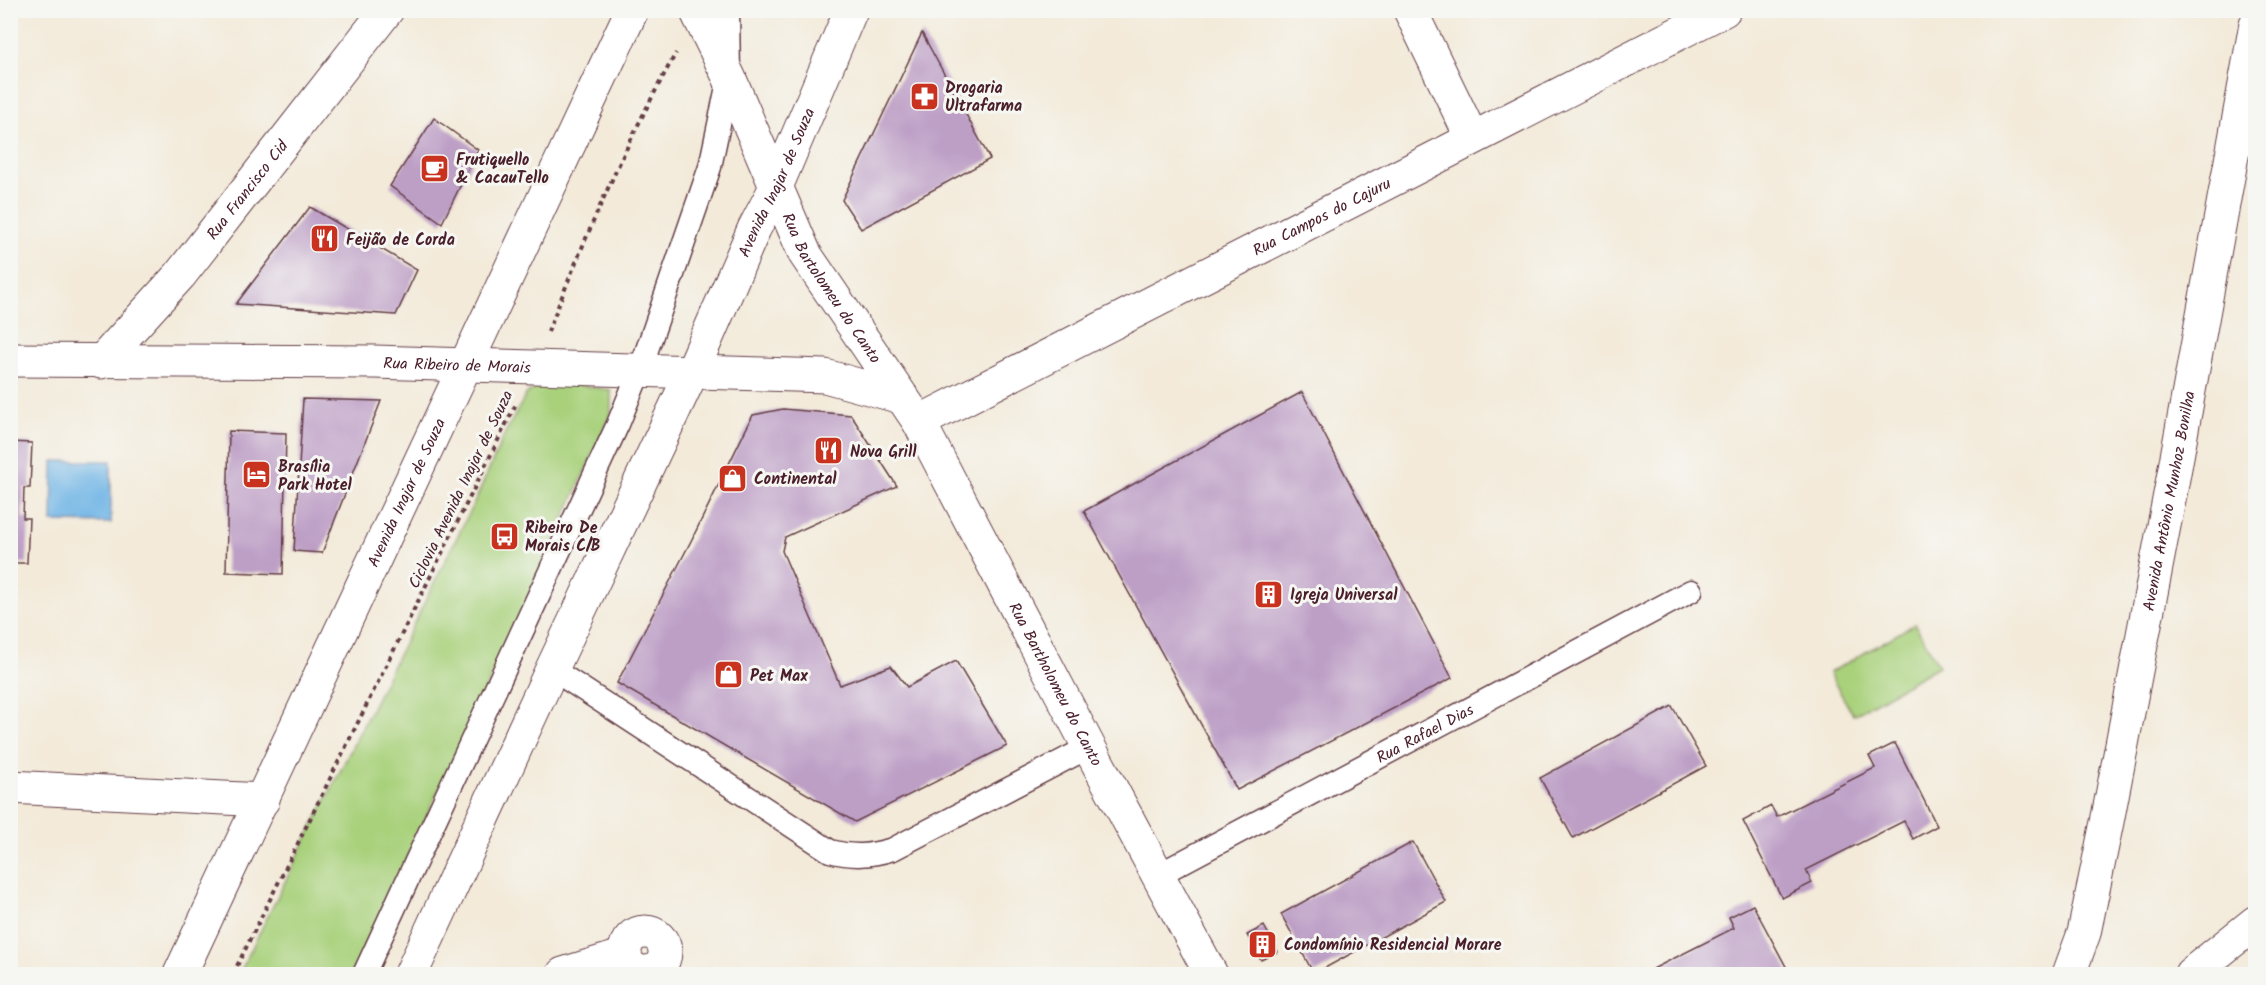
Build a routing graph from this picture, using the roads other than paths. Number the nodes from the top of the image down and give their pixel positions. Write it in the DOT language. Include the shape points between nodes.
graph roads {
  1 [pos="387,10"];
  2 [pos="632,10"];
  3 [pos="851,10"];
  4 [pos="1410,10"];
  5 [pos="1724,10"];
  6 [pos="707,12"];
  7 [pos="2256,24"];
  8 [pos="729,77"];
  9 [pos="1472,138"];
  10 [pos="776,187"];
  11 [pos="10,360"];
  12 [pos="101,362"];
  13 [pos="466,365"];
  14 [pos="640,370"];
  15 [pos="692,372"];
  16 [pos="910,409"];
  17 [pos="1691,591"];
  18 [pos="552,669"];
  19 [pos="1089,747"];
  20 [pos="10,787"];
  21 [pos="263,800"];
  22 [pos="1158,875"];
  23 [pos="2256,922"];
  24 [pos="626,955"];
  25 [pos="420,969"];
  26 [pos="1205,973"];
  27 [pos="180,975"];
  28 [pos="364,975"];
  29 [pos="563,975"];
  30 [pos="2069,975"];
  31 [pos="2191,975"];
  1 -- 12 [label="main road, Rua Francisco Cid" via="180,275"];
  2 -- 13 [label="main road, Avenida Inajar de Souza"];
  3 -- 10 [label="main road, Avenida Inajar de Souza"];
  4 -- 9 [label="main road"];
  5 -- 9 [label="main road, Rua Campos do Cajuru"];
  6 -- 8 [label="main road, Rua Bartolomeu do Canto"];
  7 -- 30 [label="main road, Avenida Antônio Munhoz Bonilha" via="2107,822 2084,933"];
  8 -- 10 [label="main road, Rua Bartolomeu do Canto"];
  8 -- 14 [label="lane" via="710,167"];
  9 -- 16 [label="main road, Rua Campos do Cajuru"];
  10 -- 15 [label="main road, Avenida Inajar de Souza"];
  10 -- 16 [label="main road, Rua Bartolomeu do Canto" via="805,254"];
  11 -- 12 [label="main road, Rua Ribeiro de Morais"];
  12 -- 13 [label="main road, Rua Ribeiro de Morais"];
  13 -- 14 [label="main road, Rua Ribeiro de Morais"];
  13 -- 21 [label="main road, Avenida Inajar de Souza"];
  14 -- 15 [label="main road, Rua Ribeiro de Morais"];
  14 -- 28 [label="lane"];
  15 -- 16 [label="main road, Rua Ribeiro de Morais" via="825,376"];
  15 -- 18 [label="main road, Avenida Inajar de Souza"];
  16 -- 19 [label="main road, Rua Bartholomeu do Canto"];
  17 -- 22 [label="lane, Rua Rafael Dias"];
  18 -- 19 [label="lane" via="830,851 846,855 870,856 893,849"];
  18 -- 25 [label="main road, Avenida Inajar de Souza"];
  19 -- 22 [label="main road, Rua Bartholomeu do Canto"];
  20 -- 21 [label="main road"];
  21 -- 27 [label="main road, Avenida Inajar de Souza"];
  22 -- 26 [label="main road, Rua Bartholomeu do Canto"];
  23 -- 31 [label="main road"];
  24 -- 29 [label="main road"];
}
